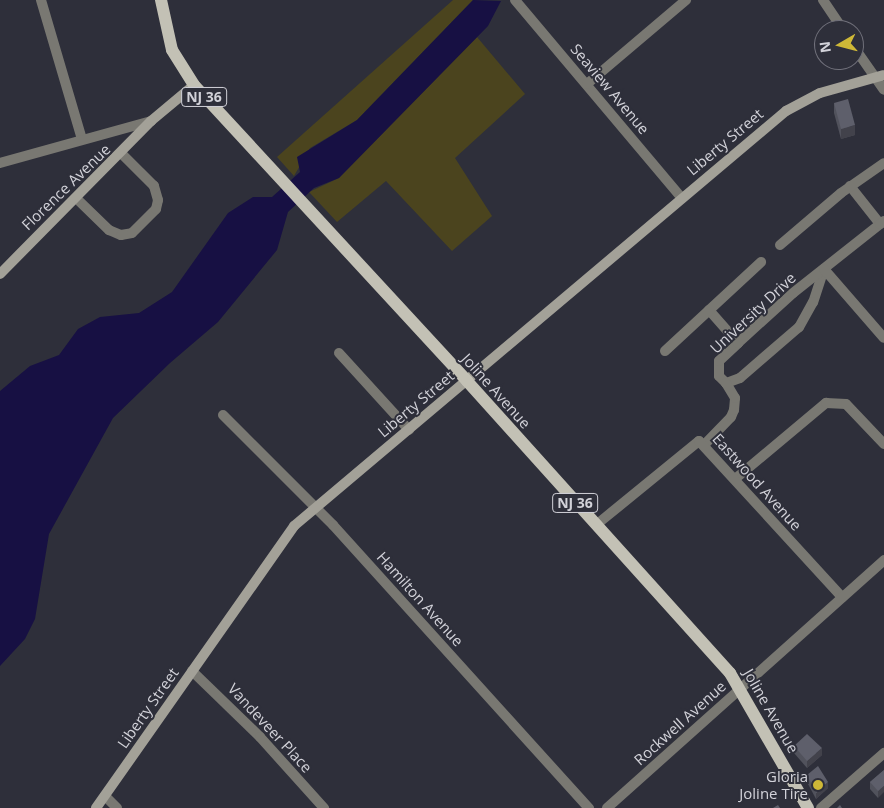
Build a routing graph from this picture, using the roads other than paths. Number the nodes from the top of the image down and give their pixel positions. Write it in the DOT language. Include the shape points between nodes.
graph roads {
  1 [pos="41,0"];
  2 [pos="161,0"];
  3 [pos="515,0"];
  4 [pos="686,0"];
  5 [pos="823,0"];
  6 [pos="836,20"];
  7 [pos="864,59"];
  8 [pos="880,76"];
  9 [pos="587,84"];
  10 [pos="194,85"];
  11 [pos="884,90"];
  12 [pos="151,121"];
  13 [pos="82,140"];
  14 [pos="122,154"];
  15 [pos="0,163"];
  16 [pos="884,163"];
  17 [pos="850,186"];
  18 [pos="682,198"];
  19 [pos="77,199"];
  20 [pos="882,223"];
  21 [pos="780,245"];
  22 [pos="761,262"];
  23 [pos="824,269"];
  24 [pos="0,274"];
  25 [pos="710,310"];
  26 [pos="884,338"];
  27 [pos="738,343"];
  28 [pos="665,351"];
  29 [pos="339,353"];
  30 [pos="467,381"];
  31 [pos="726,383"];
  32 [pos="223,415"];
  33 [pos="408,430"];
  34 [pos="704,444"];
  35 [pos="884,444"];
  36 [pos="736,479"];
  37 [pos="315,508"];
  38 [pos="596,524"];
  39 [pos="884,560"];
  40 [pos="842,597"];
  41 [pos="192,670"];
  42 [pos="741,688"];
  43 [pos="884,753"];
  44 [pos="105,796"];
  45 [pos="96,808"];
  46 [pos="117,808"];
  47 [pos="324,808"];
  48 [pos="589,808"];
  49 [pos="607,808"];
  50 [pos="808,808"];
  51 [pos="820,808"];
  1 -- 13 [label="street"];
  2 -- 10 [label="main road, Joline Avenue / NJ 36" via="172,50"];
  3 -- 9 [label="street, Seaview Avenue"];
  4 -- 9 [label="street"];
  5 -- 6 [label="street"];
  7 -- 8 [label="street"];
  8 -- 11 [label="street"];
  8 -- 18 [label="street, Liberty Street" via="820,93 793,106"];
  9 -- 18 [label="street, Seaview Avenue"];
  10 -- 12 [label="street, Florence Avenue"];
  10 -- 30 [label="main road, Joline Avenue / NJ 36"];
  12 -- 13 [label="street"];
  12 -- 14 [label="street, Florence Avenue"];
  13 -- 15 [label="street"];
  14 -- 19 [label="street, Florence Avenue"];
  14 -- 19 [label="street" via="154,186 158,200 156,209 132,233 121,235 108,230"];
  16 -- 17 [label="street"];
  17 -- 20 [label="street"];
  17 -- 21 [label="street"];
  18 -- 30 [label="street, Liberty Street"];
  19 -- 24 [label="street, Florence Avenue"];
  20 -- 23 [label="street, University Drive"];
  22 -- 25 [label="street"];
  23 -- 26 [label="street"];
  23 -- 27 [label="street, University Drive"];
  23 -- 31 [label="street, University Drive" via="813,302 799,327 740,378"];
  25 -- 27 [label="street"];
  25 -- 28 [label="street"];
  27 -- 31 [label="street, University Drive" via="719,361 716,369"];
  29 -- 33 [label="street"];
  30 -- 33 [label="street, Liberty Street"];
  30 -- 38 [label="main road, Joline Avenue / NJ 36"];
  31 -- 34 [label="street, University Drive" via="735,398 734,410"];
  32 -- 37 [label="street, Hamilton Avenue"];
  33 -- 37 [label="street, Liberty Street"];
  34 -- 36 [label="street, Eastwood Avenue"];
  34 -- 38 [label="street, Eastwood Avenue" via="694,444"];
  35 -- 36 [label="street" via="854,411 841,402 833,401 826,403"];
  36 -- 40 [label="street, Eastwood Avenue"];
  37 -- 41 [label="street, Liberty Street" via="285,537"];
  37 -- 48 [label="street, Hamilton Avenue"];
  38 -- 42 [label="main road, Joline Avenue / NJ 36"];
  39 -- 40 [label="street, Rockwell Avenue"];
  40 -- 42 [label="street, Rockwell Avenue"];
  41 -- 44 [label="street, Liberty Street"];
  41 -- 47 [label="street, Vandeveer Place" via="260,737"];
  42 -- 49 [label="street, Rockwell Avenue"];
  42 -- 50 [label="main road, Joline Avenue / NJ 36"];
  43 -- 51 [label="street"];
  44 -- 45 [label="street, Liberty Street"];
  44 -- 46 [label="street"];
}
